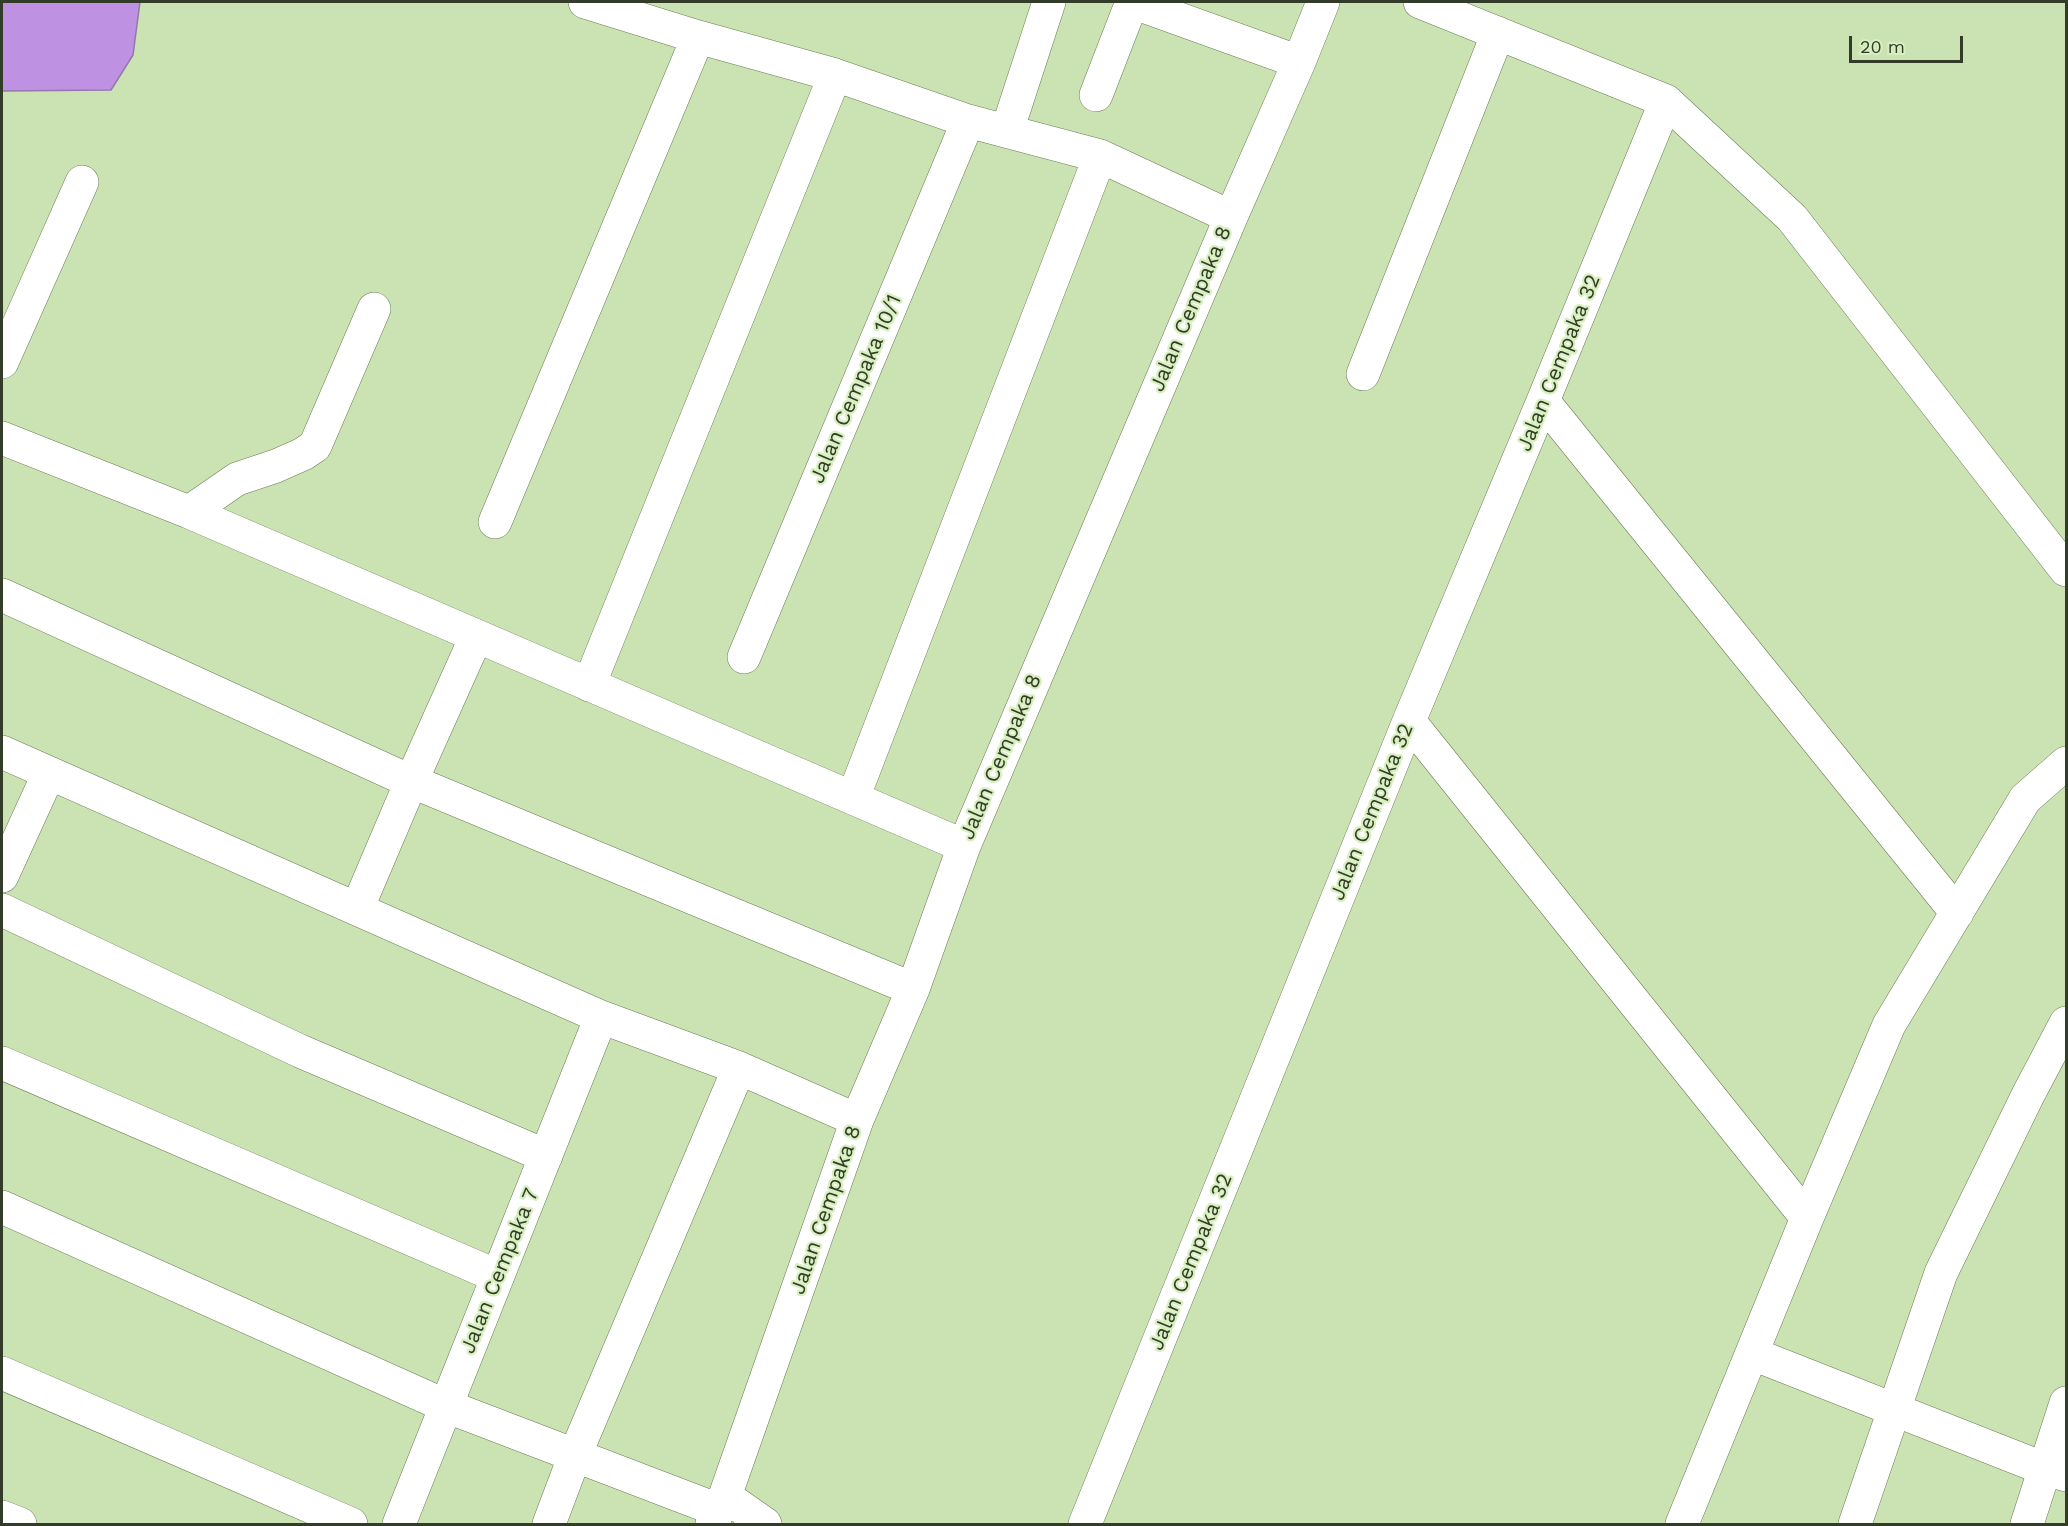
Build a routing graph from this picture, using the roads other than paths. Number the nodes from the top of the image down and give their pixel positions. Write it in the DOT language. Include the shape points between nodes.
graph roads {
  1 [pos="585,2"];
  2 [pos="1049,2"];
  3 [pos="1323,2"];
  4 [pos="1420,2"];
  5 [pos="1498,33"];
  6 [pos="698,37"];
  7 [pos="1299,62"];
  8 [pos="835,75"];
  9 [pos="1096,95"];
  10 [pos="1666,101"];
  11 [pos="968,121"];
  12 [pos="1007,131"];
  13 [pos="1100,156"];
  14 [pos="82,182"];
  15 [pos="1231,217"];
  16 [pos="374,309"];
  17 [pos="2,362"];
  18 [pos="1363,374"];
  19 [pos="1543,401"];
  20 [pos="2,438"];
  21 [pos="189,512"];
  22 [pos="495,522"];
  23 [pos="2067,570"];
  24 [pos="2,595"];
  25 [pos="476,637"];
  26 [pos="744,657"];
  27 [pos="589,685"];
  28 [pos="1409,721"];
  29 [pos="2,752"];
  30 [pos="2067,763"];
  31 [pos="49,773"];
  32 [pos="411,782"];
  33 [pos="853,798"];
  34 [pos="964,846"];
  35 [pos="2,876"];
  36 [pos="357,909"];
  37 [pos="2,910"];
  38 [pos="1957,913"];
  39 [pos="914,989"];
  40 [pos="601,1017"];
  41 [pos="2067,1023"];
  42 [pos="2,1063"];
  43 [pos="739,1068"];
  44 [pos="857,1120"];
  45 [pos="546,1156"];
  46 [pos="2,1207"];
  47 [pos="1807,1218"];
  48 [pos="497,1276"];
  49 [pos="1753,1354"];
  50 [pos="4,1381"];
  51 [pos="2067,1403"];
  52 [pos="446,1406"];
  53 [pos="1895,1410"];
  54 [pos="575,1455"];
  55 [pos="2056,1472"];
  56 [pos="719,1510"];
  57 [pos="2,1517"];
  58 [pos="20,1524"];
  59 [pos="351,1524"];
  60 [pos="399,1524"];
  61 [pos="549,1524"];
  62 [pos="765,1524"];
  63 [pos="1085,1524"];
  64 [pos="1682,1524"];
  65 [pos="1854,1524"];
  66 [pos="2027,1524"];
  1 -- 6 [label="street"];
  2 -- 12 [label="street"];
  3 -- 7 [label="street, Jalan Cempaka 8"];
  4 -- 5 [label="street"];
  5 -- 10 [label="street"];
  5 -- 18 [label="street"];
  6 -- 8 [label="street"];
  6 -- 22 [label="street"];
  7 -- 9 [label="street" via="1132,2"];
  7 -- 15 [label="street, Jalan Cempaka 8"];
  8 -- 11 [label="street"];
  8 -- 27 [label="street"];
  10 -- 19 [label="street, Jalan Cempaka 32"];
  10 -- 23 [label="street" via="1792,218"];
  11 -- 12 [label="street"];
  11 -- 26 [label="street, Jalan Cempaka 10/1"];
  12 -- 13 [label="street"];
  13 -- 15 [label="street"];
  13 -- 33 [label="street"];
  14 -- 17 [label="street"];
  15 -- 34 [label="street, Jalan Cempaka 8"];
  16 -- 21 [label="street" via="315,446 276,466 237,479"];
  19 -- 28 [label="street, Jalan Cempaka 32"];
  19 -- 38 [label="street"];
  20 -- 21 [label="street"];
  21 -- 25 [label="street"];
  24 -- 32 [label="street"];
  25 -- 27 [label="street"];
  25 -- 32 [label="street"];
  27 -- 33 [label="street"];
  28 -- 47 [label="street"];
  28 -- 63 [label="street, Jalan Cempaka 32"];
  29 -- 31 [label="street"];
  30 -- 38 [label="street" via="2025,799"];
  31 -- 35 [label="street"];
  31 -- 36 [label="street"];
  32 -- 36 [label="street"];
  32 -- 39 [label="street"];
  33 -- 34 [label="street"];
  34 -- 39 [label="street, Jalan Cempaka 8"];
  36 -- 40 [label="street"];
  37 -- 45 [label="street" via="300,1051"];
  38 -- 47 [label="street" via="1889,1025"];
  39 -- 44 [label="street, Jalan Cempaka 8"];
  40 -- 43 [label="street"];
  40 -- 45 [label="street, Jalan Cempaka 7"];
  41 -- 53 [label="street" via="1941,1273"];
  42 -- 48 [label="street"];
  43 -- 44 [label="street"];
  43 -- 54 [label="street"];
  44 -- 56 [label="street, Jalan Cempaka 8"];
  45 -- 48 [label="street, Jalan Cempaka 7"];
  46 -- 52 [label="street"];
  47 -- 49 [label="street"];
  48 -- 52 [label="street, Jalan Cempaka 7"];
  49 -- 53 [label="street"];
  49 -- 64 [label="street"];
  50 -- 59 [label="street"];
  51 -- 55 [label="street"];
  52 -- 54 [label="street"];
  52 -- 60 [label="street, Jalan Cempaka 7"];
  53 -- 55 [label="street"];
  53 -- 65 [label="street"];
  54 -- 56 [label="street"];
  54 -- 61 [label="street"];
  55 -- 66 [label="street"];
  56 -- 62 [label="street"];
  57 -- 58 [label="street"];
}
